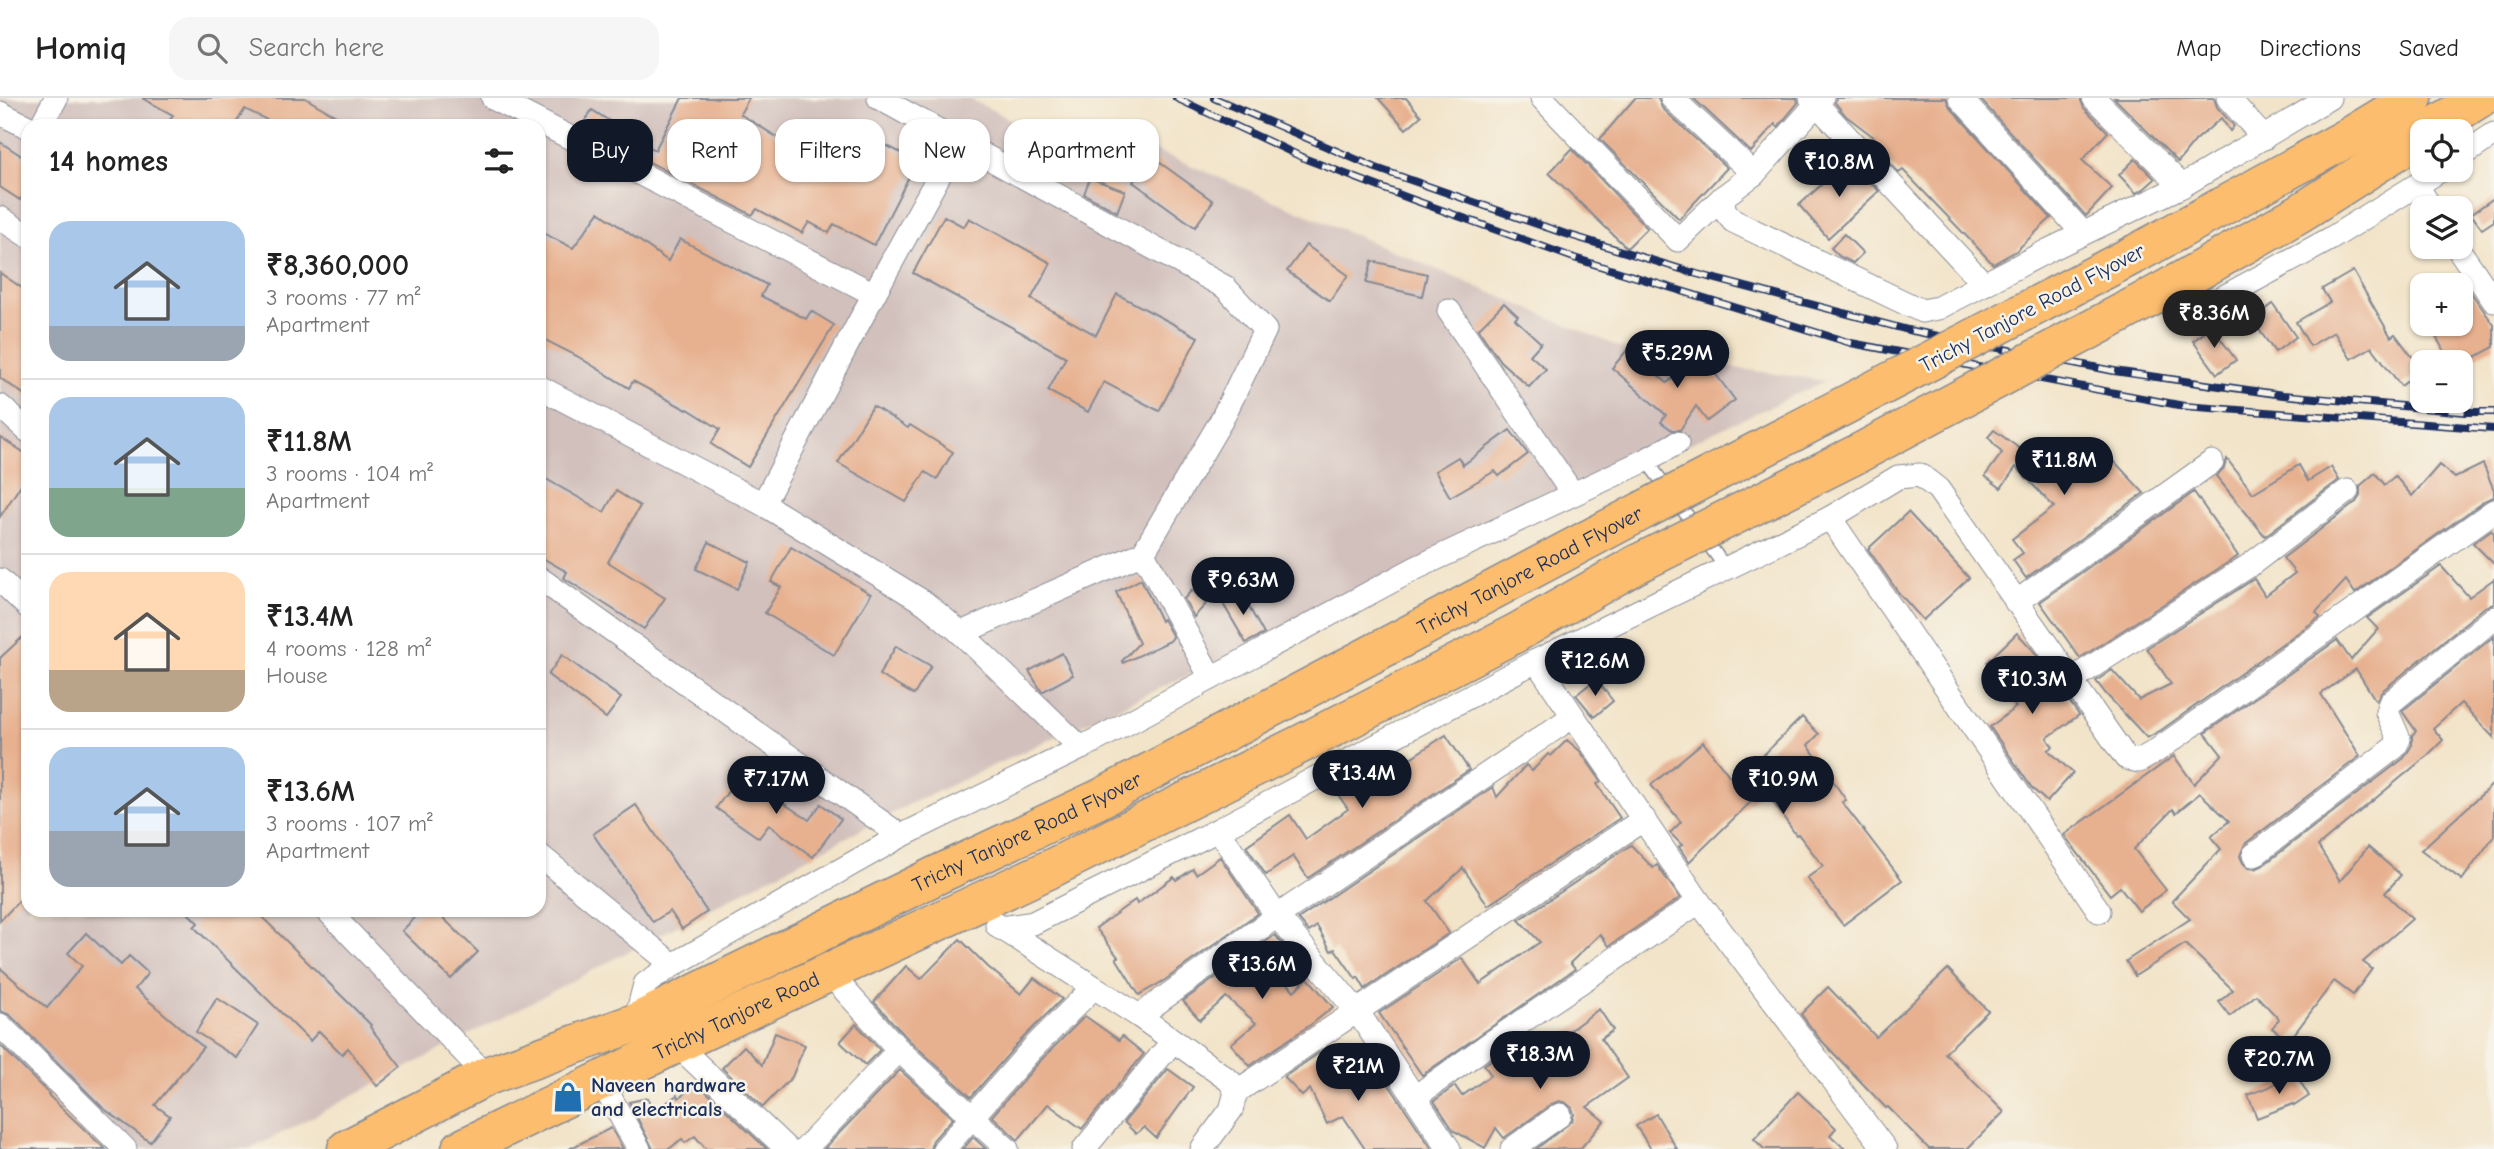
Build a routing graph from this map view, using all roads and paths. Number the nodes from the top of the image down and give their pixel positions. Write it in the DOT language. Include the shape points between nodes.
graph roads {
  1 [pos="56,98"];
  2 [pos="493,98"];
  3 [pos="879,98"];
  4 [pos="1542,98"];
  5 [pos="1672,98"];
  6 [pos="1960,98"];
  7 [pos="2094,98"];
  8 [pos="2228,98"];
  9 [pos="2329,98"];
  10 [pos="2413,98"];
  11 [pos="2480,98"];
  12 [pos="1817,100"];
  13 [pos="0,113"];
  14 [pos="45,119"];
  15 [pos="534,119"];
  16 [pos="918,119"];
  17 [pos="2447,119"];
  18 [pos="21,124"];
  19 [pos="546,125"];
  20 [pos="2494,134"];
  21 [pos="2264,138"];
  22 [pos="2410,143"];
  23 [pos="2473,148"];
  24 [pos="990,158"];
  25 [pos="1754,174"];
  26 [pos="935,182"];
  27 [pos="2423,182"];
  28 [pos="2182,186"];
  29 [pos="2417,186"];
  30 [pos="2423,196"];
  31 [pos="1723,197"];
  32 [pos="0,218"];
  33 [pos="21,232"];
  34 [pos="2083,233"];
  35 [pos="2465,259"];
  36 [pos="1984,284"];
  37 [pos="874,294"];
  38 [pos="2494,301"];
  39 [pos="2207,306"];
  40 [pos="1450,311"];
  41 [pos="546,391"];
  42 [pos="0,406"];
  43 [pos="21,424"];
  44 [pos="1677,443"];
  45 [pos="1646,460"];
  46 [pos="2212,461"];
  47 [pos="2347,491"];
  48 [pos="1572,493"];
  49 [pos="763,504"];
  50 [pos="2494,512"];
  51 [pos="1830,518"];
  52 [pos="1143,553"];
  53 [pos="1726,568"];
  54 [pos="0,580"];
  55 [pos="546,583"];
  56 [pos="21,600"];
  57 [pos="2016,603"];
  58 [pos="2494,618"];
  59 [pos="961,633"];
  60 [pos="1536,661"];
  61 [pos="1211,678"];
  62 [pos="2071,680"];
  63 [pos="1572,717"];
  64 [pos="1081,748"];
  65 [pos="1644,819"];
  66 [pos="1218,830"];
  67 [pos="901,836"];
  68 [pos="2254,855"];
  69 [pos="546,861"];
  70 [pos="1699,902"];
  71 [pos="2099,911"];
  72 [pos="1277,916"];
  73 [pos="334,917"];
  74 [pos="988,917"];
  75 [pos="673,965"];
  76 [pos="829,973"];
  77 [pos="1093,988"];
  78 [pos="1357,1011"];
  79 [pos="1139,1016"];
  80 [pos="635,1023"];
  81 [pos="0,1025"];
  82 [pos="1173,1041"];
  83 [pos="676,1044"];
  84 [pos="899,1050"];
  85 [pos="487,1076"];
  86 [pos="601,1081"];
  87 [pos="1236,1092"];
  88 [pos="1415,1097"];
  89 [pos="1560,1115"];
  90 [pos="973,1116"];
  91 [pos="125,1149"];
  92 [pos="347,1149"];
  93 [pos="460,1149"];
  94 [pos="639,1149"];
  95 [pos="787,1149"];
  96 [pos="805,1149"];
  97 [pos="944,1149"];
  98 [pos="1007,1149"];
  99 [pos="1084,1149"];
  100 [pos="1202,1149"];
  101 [pos="1449,1149"];
  102 [pos="1512,1149"];
  103 [pos="1885,1149"];
  1 -- 14 [label="street"];
  2 -- 15 [label="street"];
  3 -- 16 [label="street"];
  4 -- 31 [label="street" via="1678,240"];
  5 -- 25 [label="street"];
  6 -- 34 [label="street"];
  7 -- 28 [label="street"];
  8 -- 21 [label="street"];
  9 -- 21 [label="street"];
  10 -- 80 [label="highway, Trichy Tanjore Road Flyover, bridge" via="2137,253 1099,799"];
  11 -- 17 [label="highway"];
  12 -- 25 [label="street"];
  12 -- 36 [label="street"];
  13 -- 18 [label="street"];
  19 -- 37 [label="street"];
  20 -- 23 [label="street"];
  21 -- 28 [label="street"];
  22 -- 74 [label="highway, Trichy Tanjore Road Flyover, bridge" via="2300,213 2115,317 1637,564 1516,633 1048,870"];
  24 -- 52 [label="street" via="1225,287 1265,330 1221,421"];
  25 -- 31 [label="street"];
  26 -- 37 [label="street"];
  27 -- 29 [label="street"];
  28 -- 34 [label="street"];
  29 -- 30 [label="street"];
  29 -- 39 [label="street"];
  31 -- 36 [label="street" via="1724,210 1734,221 1922,311 1938,308"];
  32 -- 33 [label="street"];
  34 -- 36 [label="street"];
  35 -- 38 [label="street"];
  37 -- 49 [label="street"];
  40 -- 48 [label="street"];
  41 -- 49 [label="street"];
  42 -- 43 [label="street"];
  44 -- 45 [label="street"];
  45 -- 48 [label="street"];
  45 -- 53 [label="lane"];
  46 -- 57 [label="street"];
  47 -- 62 [label="street" via="2250,565"];
  48 -- 61 [label="street" via="1416,568"];
  49 -- 59 [label="street" via="925,603"];
  50 -- 62 [label="street" via="2139,761 2126,758"];
  51 -- 53 [label="street"];
  51 -- 57 [label="street" via="1898,477 1920,475 1938,489"];
  51 -- 71 [label="street"];
  52 -- 59 [label="street"];
  52 -- 61 [label="street"];
  53 -- 60 [label="street"];
  54 -- 56 [label="street"];
  55 -- 67 [label="street"];
  57 -- 62 [label="street"];
  58 -- 68 [label="street" via="2390,703 2387,712 2399,739 2395,747"];
  59 -- 64 [label="street"];
  60 -- 63 [label="street"];
  60 -- 66 [label="street"];
  61 -- 64 [label="street"];
  63 -- 65 [label="street"];
  63 -- 72 [label="street"];
  64 -- 67 [label="street"];
  65 -- 70 [label="street"];
  65 -- 78 [label="street"];
  66 -- 72 [label="street"];
  66 -- 74 [label="street" via="1033,923"];
  67 -- 75 [label="street"];
  69 -- 75 [label="street"];
  70 -- 88 [label="street"];
  70 -- 103 [label="street"];
  72 -- 78 [label="street"];
  72 -- 79 [label="street"];
  73 -- 85 [label="street"];
  74 -- 76 [label="highway, Trichy Tanjore Road"];
  74 -- 77 [label="street"];
  75 -- 80 [label="street" via="645,984"];
  76 -- 83 [label="highway, Trichy Tanjore Road"];
  76 -- 84 [label="street"];
  77 -- 79 [label="street"];
  77 -- 90 [label="street"];
  78 -- 87 [label="street"];
  78 -- 88 [label="street"];
  79 -- 82 [label="street"];
  80 -- 85 [label="highway, Trichy Tanjore Road"];
  81 -- 91 [label="street"];
  82 -- 87 [label="street" via="1230,1081"];
  82 -- 99 [label="street"];
  83 -- 86 [label="highway, Trichy Tanjore Road"];
  83 -- 95 [label="street"];
  84 -- 90 [label="street"];
  84 -- 96 [label="street"];
  85 -- 92 [label="highway, Trichy Tanjore Road"];
  86 -- 93 [label="highway, Trichy Tanjore Road"];
  86 -- 94 [label="street"];
  87 -- 100 [label="street" via="1231,1110"];
  88 -- 101 [label="street"];
  89 -- 102 [label="street"];
  90 -- 97 [label="street"];
  90 -- 98 [label="street"];
}
